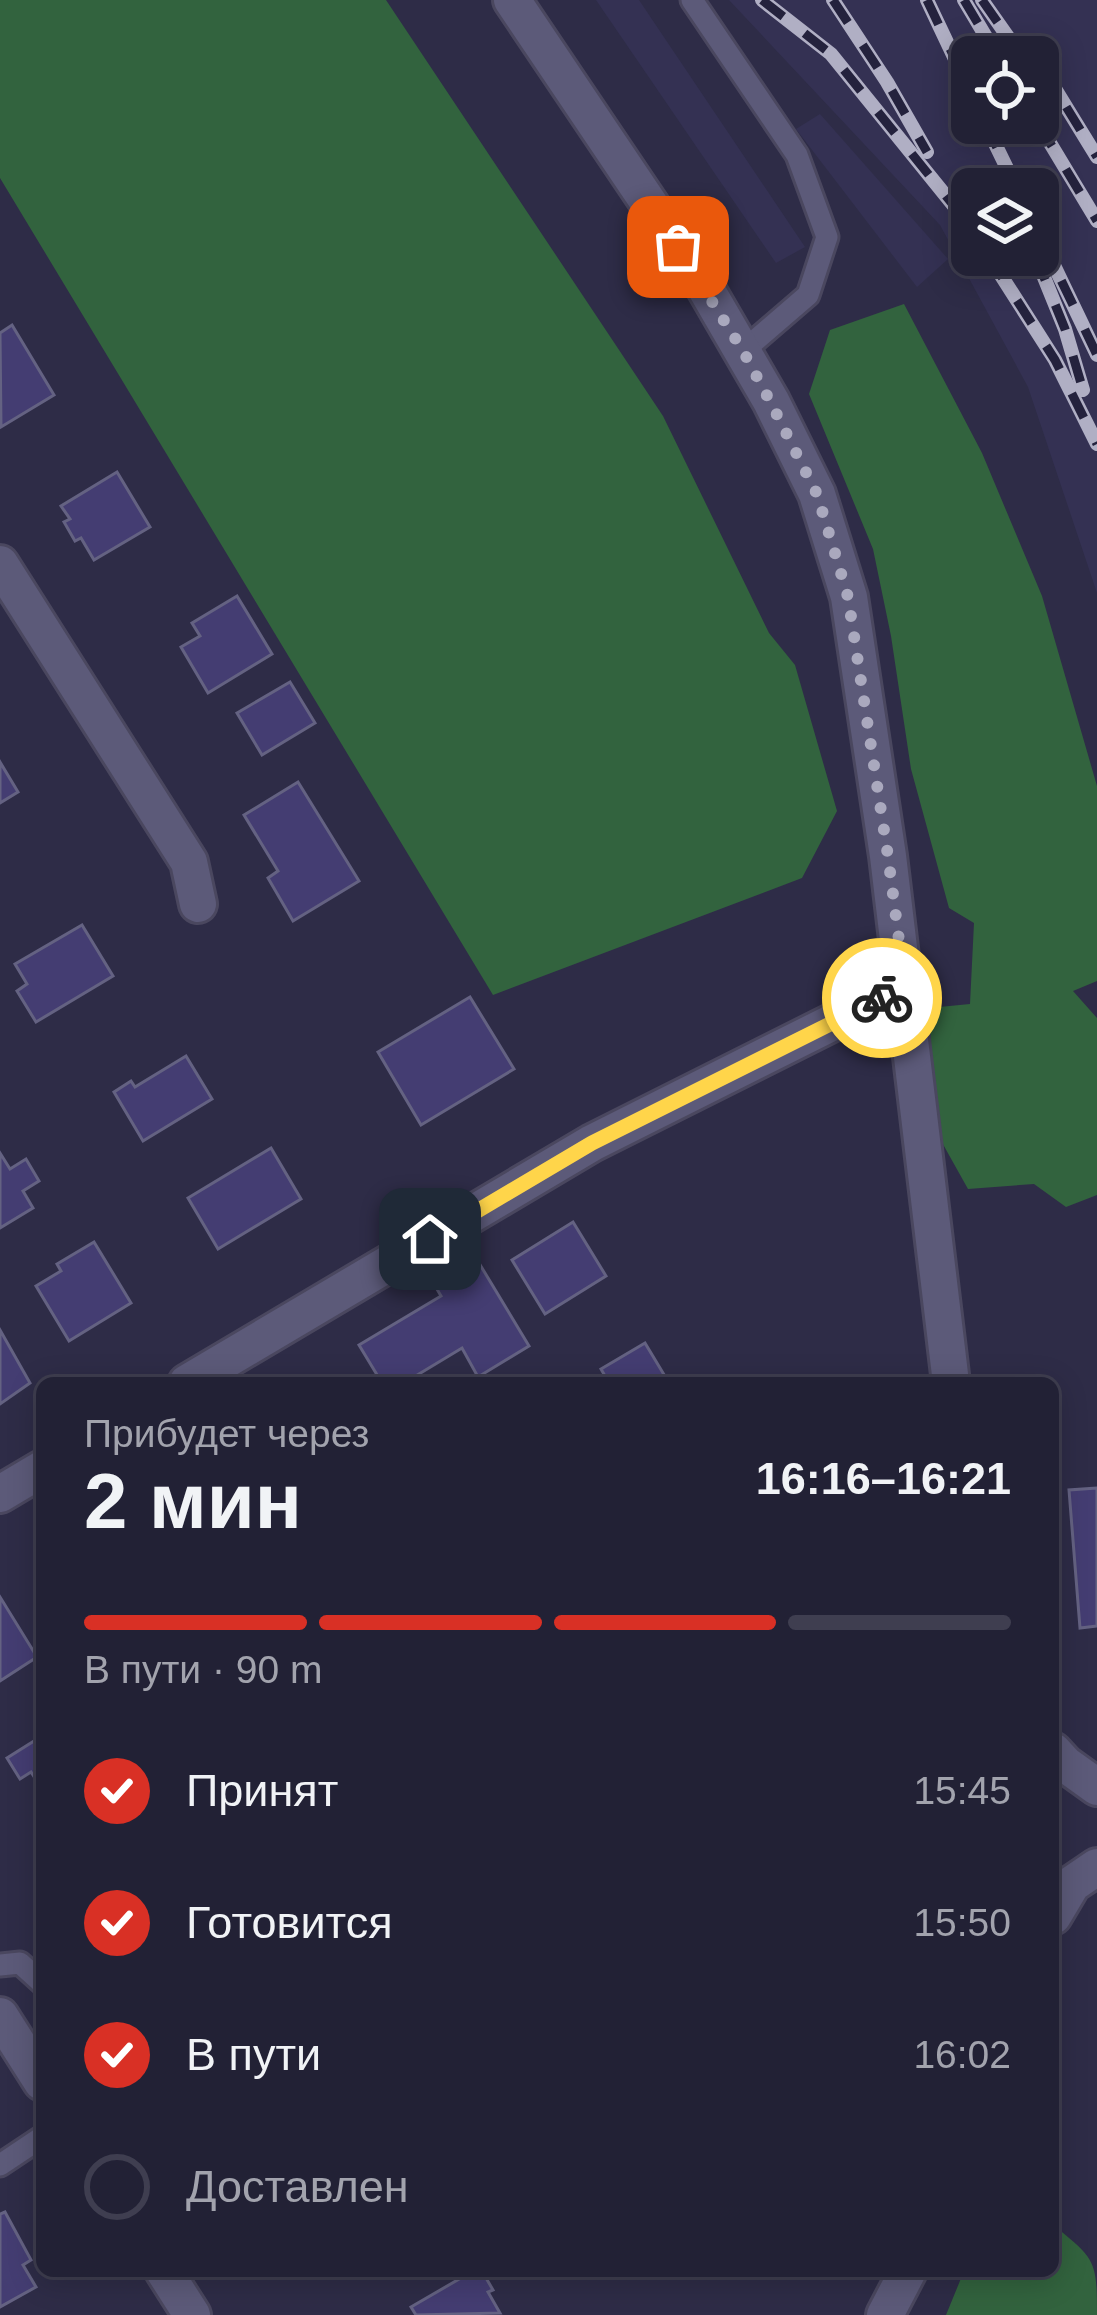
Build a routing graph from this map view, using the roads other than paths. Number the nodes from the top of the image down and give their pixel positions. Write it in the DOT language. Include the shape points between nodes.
graph roads {
  1 [pos="512,0"];
  2 [pos="692,0"];
  3 [pos="743,351"];
  4 [pos="0,564"];
  5 [pos="198,904"];
  6 [pos="905,986"];
  7 [pos="197,1377"];
  8 [pos="950,1377"];
  9 [pos="36,1473"];
  10 [pos="0,1494"];
  11 [pos="1059,1758"];
  12 [pos="1097,1787"];
  13 [pos="1097,1867"];
  14 [pos="1059,1906"];
  15 [pos="0,1965"];
  16 [pos="36,1978"];
  17 [pos="0,2016"];
  18 [pos="36,2062"];
  19 [pos="36,2141"];
  20 [pos="0,2165"];
  21 [pos="168,2277"];
  22 [pos="905,2277"];
  23 [pos="192,2315"];
  24 [pos="885,2315"];
  1 -- 3 [label="main road"];
  2 -- 3 [label="lane" via="796,155 827,237 808,295"];
  3 -- 6 [label="main road" via="817,494 848,597"];
  4 -- 5 [label="main road" via="189,862"];
  6 -- 7 [label="main road" via="592,1143"];
  6 -- 8 [label="main road"];
  9 -- 10 [label="main road"];
  11 -- 12 [label="main road"];
  13 -- 14 [label="main road" via="1072,1884"];
  15 -- 16 [label="lane" via="20,1963"];
  17 -- 18 [label="main road"];
  19 -- 20 [label="lane"];
  21 -- 23 [label="main road"];
  22 -- 24 [label="main road"];
}
